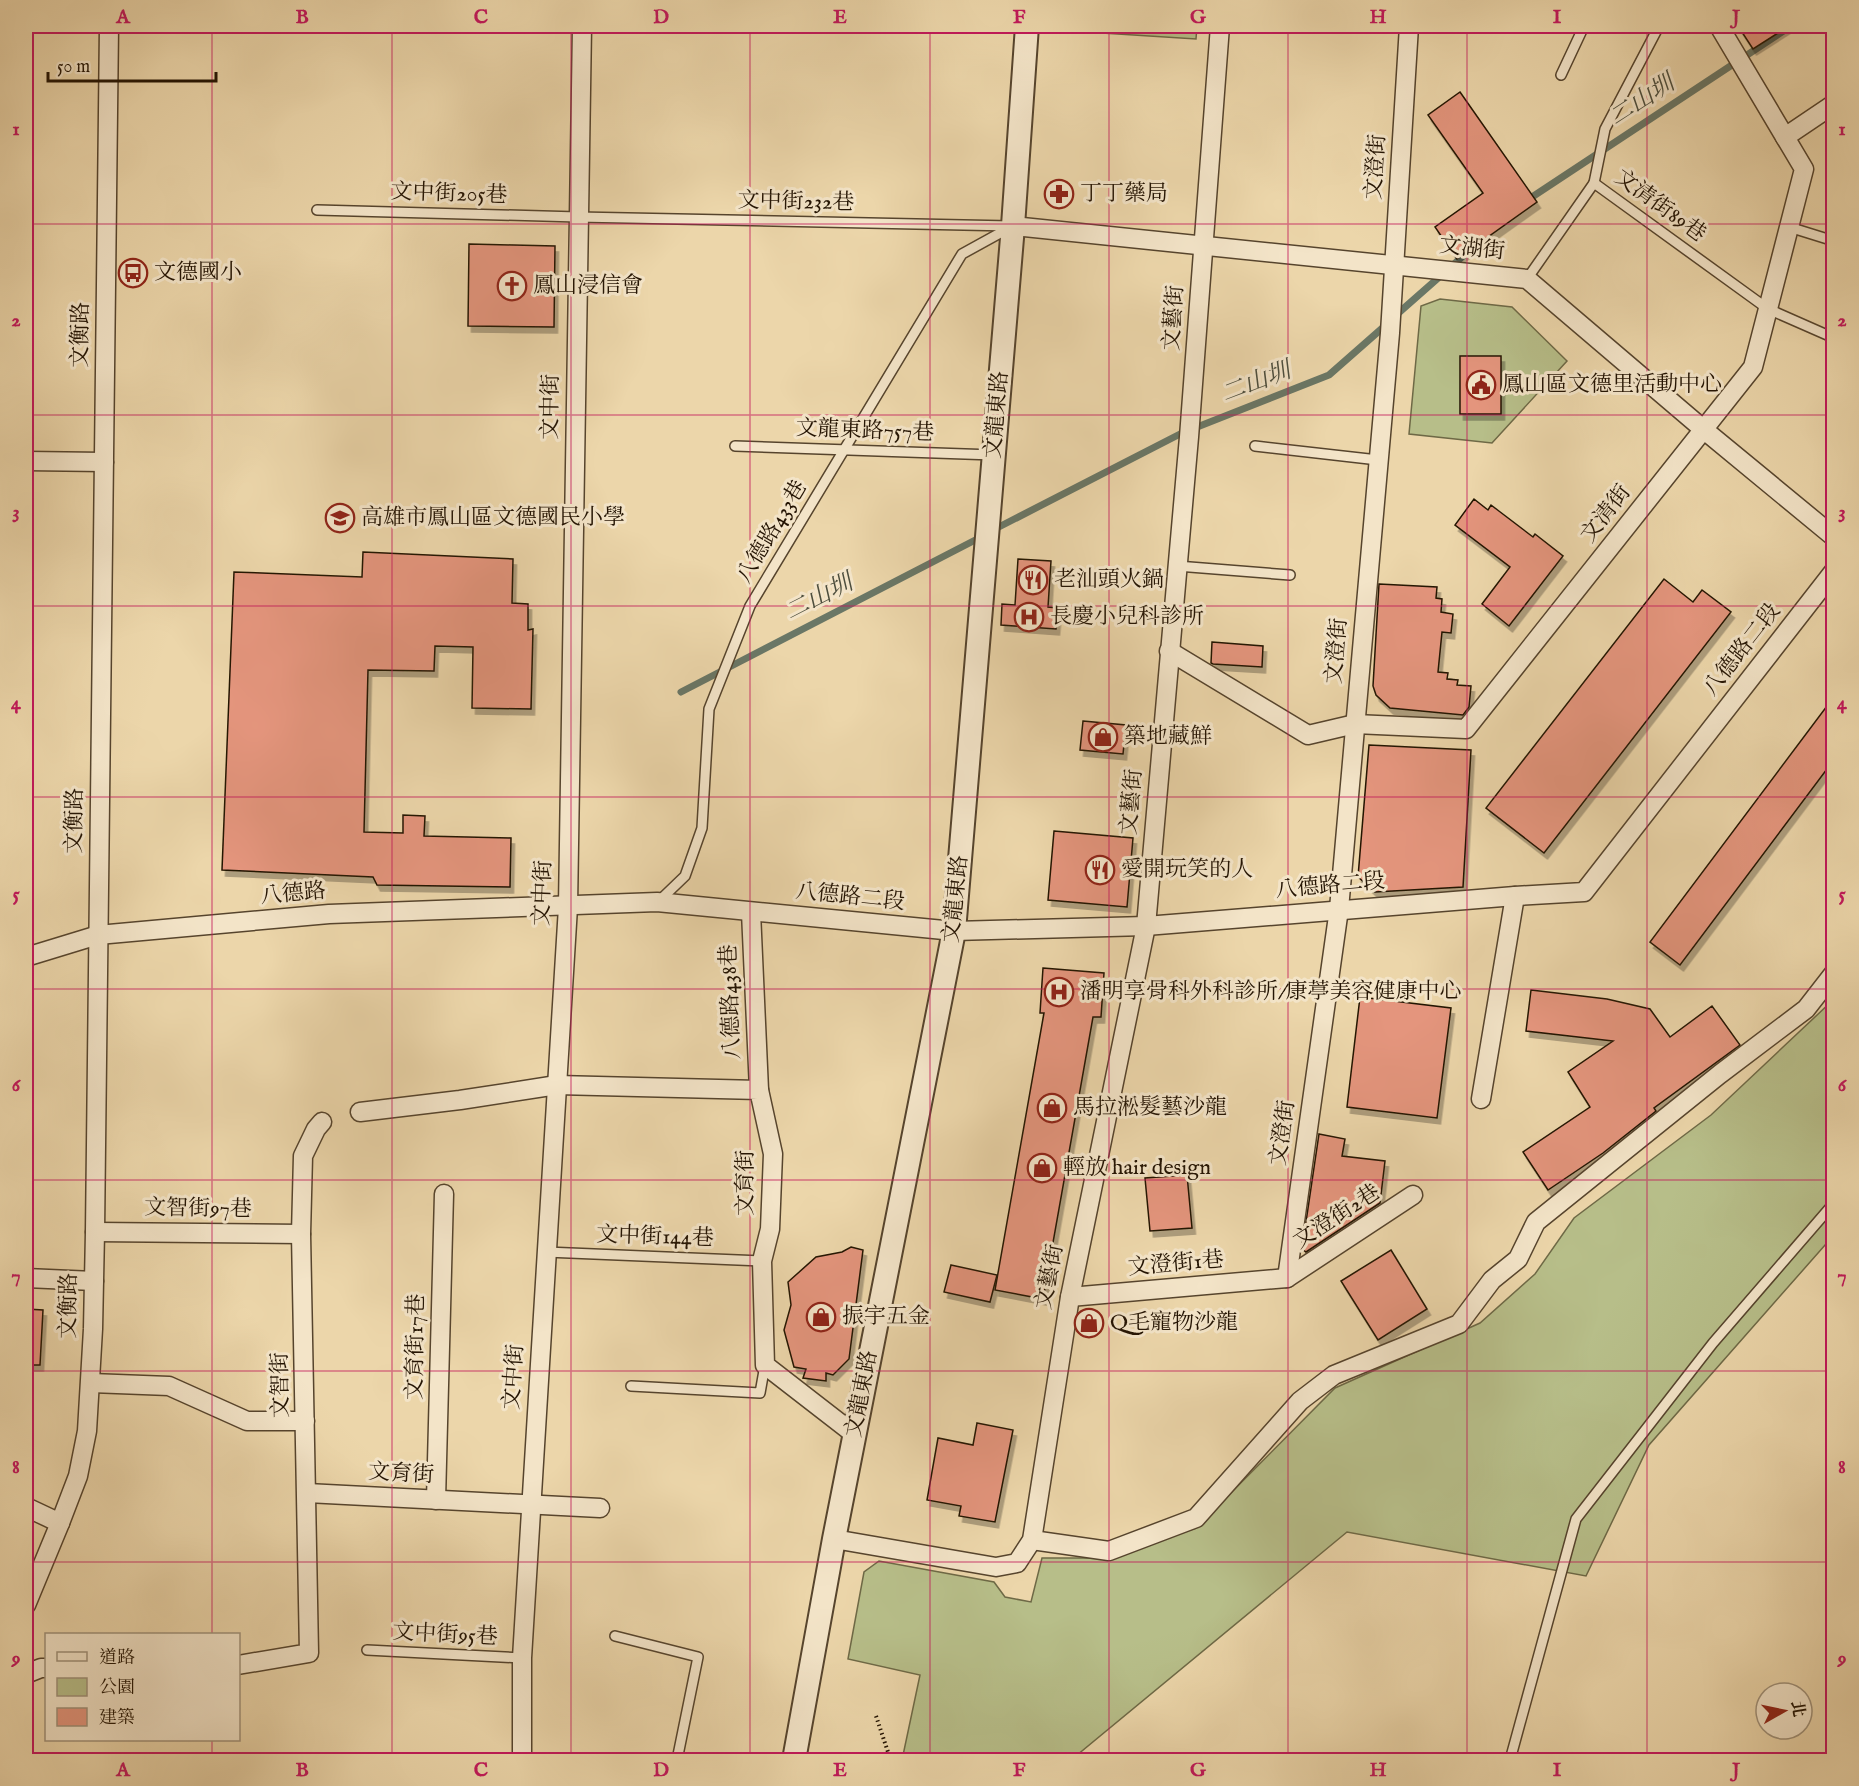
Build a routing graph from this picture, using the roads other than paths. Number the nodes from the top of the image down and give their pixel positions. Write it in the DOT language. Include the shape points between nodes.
graph roads {
  1 [pos="109,26"];
  2 [pos="582,26"];
  3 [pos="1027,26"];
  4 [pos="1220,26"];
  5 [pos="1409,26"];
  6 [pos="1584,26"];
  7 [pos="1659,26"];
  8 [pos="1719,26"];
  9 [pos="1561,75"];
  10 [pos="1833,105"];
  11 [pos="1785,136"];
  12 [pos="1594,183"];
  13 [pos="317,210"];
  14 [pos="578,217"];
  15 [pos="1013,226"];
  16 [pos="1789,227"];
  17 [pos="1833,241"];
  18 [pos="1203,247"];
  19 [pos="1394,266"];
  20 [pos="1527,279"];
  21 [pos="1768,309"];
  22 [pos="1833,338"];
  23 [pos="1703,429"];
  24 [pos="735,446"];
  25 [pos="1255,446"];
  26 [pos="844,449"];
  27 [pos="994,455"];
  28 [pos="1378,460"];
  29 [pos="26,461"];
  30 [pos="104,462"];
  31 [pos="1833,537"];
  32 [pos="1177,566"];
  33 [pos="1833,571"];
  34 [pos="1290,575"];
  35 [pos="1169,651"];
  36 [pos="1355,723"];
  37 [pos="1515,896"];
  38 [pos="657,902"];
  39 [pos="568,907"];
  40 [pos="1339,909"];
  41 [pos="751,912"];
  42 [pos="1146,926"];
  43 [pos="954,931"];
  44 [pos="98,935"];
  45 [pos="26,957"];
  46 [pos="1833,973"];
  47 [pos="557,1085"];
  48 [pos="759,1090"];
  49 [pos="1481,1099"];
  50 [pos="360,1113"];
  51 [pos="322,1122"];
  52 [pos="444,1194"];
  53 [pos="1413,1195"];
  54 [pos="1833,1203"];
  55 [pos="95,1232"];
  56 [pos="301,1234"];
  57 [pos="546,1252"];
  58 [pos="762,1261"];
  59 [pos="26,1278"];
  60 [pos="1287,1278"];
  61 [pos="94,1281"];
  62 [pos="1070,1297"];
  63 [pos="765,1365"];
  64 [pos="91,1383"];
  65 [pos="631,1386"];
  66 [pos="305,1421"];
  67 [pos="854,1434"];
  68 [pos="306,1492"];
  69 [pos="436,1500"];
  70 [pos="531,1505"];
  71 [pos="26,1507"];
  72 [pos="600,1508"];
  73 [pos="60,1523"];
  74 [pos="834,1539"];
  75 [pos="1032,1540"];
  76 [pos="26,1605"];
  77 [pos="615,1636"];
  78 [pos="367,1650"];
  79 [pos="522,1658"];
  80 [pos="240,1665"];
  81 [pos="45,1668"];
  82 [pos="26,1674"];
  83 [pos="522,1761"];
  84 [pos="677,1761"];
  85 [pos="794,1761"];
  86 [pos="1510,1761"];
  1 -- 30 [label="street, 文衡路"];
  2 -- 14 [label="street, 文中街"];
  3 -- 15 [label="street, 文龍東路"];
  4 -- 18 [label="street, 文藝街"];
  5 -- 19 [label="street, 文澄街"];
  6 -- 9 [label="lane"];
  7 -- 12 [label="lane" via="1605,129"];
  8 -- 11 [label="street, 文清街"];
  10 -- 11 [label="street"];
  11 -- 16 [label="street, 文清街" via="1804,169"];
  12 -- 20 [label="lane, 文清街89巷"];
  12 -- 21 [label="lane, 文清街89巷"];
  13 -- 14 [label="lane, 文中街205巷"];
  14 -- 15 [label="lane, 文中街232巷"];
  14 -- 39 [label="street, 文中街"];
  15 -- 18 [label="street, 文湖街"];
  15 -- 26 [label="lane, 八德路433巷" via="962,254"];
  15 -- 27 [label="street, 文龍東路"];
  16 -- 17 [label="lane"];
  16 -- 21 [label="street, 文清街"];
  18 -- 19 [label="street, 文湖街"];
  18 -- 32 [label="street, 文藝街"];
  19 -- 20 [label="street, 文湖街"];
  19 -- 28 [label="street, 文澄街"];
  20 -- 23 [label="street, 文湖街"];
  21 -- 22 [label="lane, 文清街89巷"];
  21 -- 23 [label="street, 文清街" via="1753,367"];
  23 -- 31 [label="street, 文湖街"];
  23 -- 36 [label="street, 文清街" via="1466,729"];
  24 -- 26 [label="lane, 文龍東路757巷"];
  25 -- 28 [label="lane"];
  26 -- 27 [label="lane, 文龍東路757巷"];
  26 -- 38 [label="lane, 八德路433巷" via="750,606 710,709 702,828 685,876"];
  27 -- 43 [label="street, 文龍東路"];
  28 -- 36 [label="street, 文澄街"];
  29 -- 30 [label="street"];
  30 -- 44 [label="street, 文衡路"];
  32 -- 34 [label="lane"];
  32 -- 35 [label="street, 文藝街"];
  33 -- 37 [label="street, 八德路二段" via="1584,892"];
  35 -- 36 [label="street, 文清街" via="1308,735"];
  35 -- 42 [label="street, 文藝街"];
  36 -- 40 [label="street, 文澄街"];
  37 -- 40 [label="street, 八德路二段"];
  37 -- 49 [label="street"];
  38 -- 39 [label="street, 八德路二段"];
  38 -- 41 [label="street, 八德路二段"];
  39 -- 44 [label="street, 八德路" via="329,914"];
  39 -- 47 [label="street, 文中街"];
  40 -- 42 [label="street, 八德路二段"];
  40 -- 60 [label="street, 文澄街"];
  41 -- 43 [label="street, 八德路二段"];
  41 -- 48 [label="street, 八德路438巷"];
  42 -- 43 [label="street, 八德路二段"];
  42 -- 62 [label="street, 文藝街"];
  43 -- 67 [label="street, 文龍東路"];
  44 -- 45 [label="street, 八德路"];
  44 -- 55 [label="street, 文衡路"];
  46 -- 75 [label="street" via="1806,1009 1536,1222 1518,1259 1492,1280 1460,1324 1334,1375 1300,1401 1196,1518 1109,1551"];
  47 -- 48 [label="street"];
  47 -- 50 [label="street"];
  47 -- 57 [label="street, 文中街"];
  48 -- 58 [label="street, 文育街" via="773,1154 770,1230"];
  51 -- 56 [label="street, 文智街" via="303,1156"];
  52 -- 69 [label="street, 文育街17巷"];
  53 -- 60 [label="street, 文澄街2巷"];
  54 -- 86 [label="lane" via="1713,1343 1575,1519"];
  55 -- 56 [label="street, 文智街97巷"];
  55 -- 61 [label="street, 文衡路"];
  56 -- 66 [label="street, 文智街"];
  57 -- 58 [label="lane, 文中街144巷"];
  57 -- 70 [label="street, 文中街"];
  58 -- 63 [label="street, 文育街"];
  59 -- 61 [label="street"];
  60 -- 62 [label="street, 文澄街1巷"];
  61 -- 64 [label="street, 文衡路"];
  62 -- 75 [label="street, 文藝街"];
  63 -- 65 [label="lane" via="760,1393"];
  63 -- 67 [label="street"];
  64 -- 66 [label="street" via="169,1386 247,1421"];
  64 -- 73 [label="street, 文衡路" via="78,1476"];
  66 -- 68 [label="street, 文智街"];
  67 -- 74 [label="street, 文龍東路"];
  68 -- 69 [label="street, 文育街"];
  68 -- 80 [label="street, 文智街" via="309,1653"];
  69 -- 70 [label="street, 文育街"];
  70 -- 72 [label="street, 文育街"];
  70 -- 79 [label="street, 文中街"];
  71 -- 73 [label="street"];
  73 -- 76 [label="street, 文衡路"];
  74 -- 75 [label="street, 文藝街" via="996,1567 1017,1563"];
  74 -- 85 [label="street, 文龍東路"];
  77 -- 84 [label="lane" via="698,1657"];
  78 -- 79 [label="lane, 文中街95巷"];
  79 -- 83 [label="street, 文中街"];
  81 -- 82 [label="street"];
}
